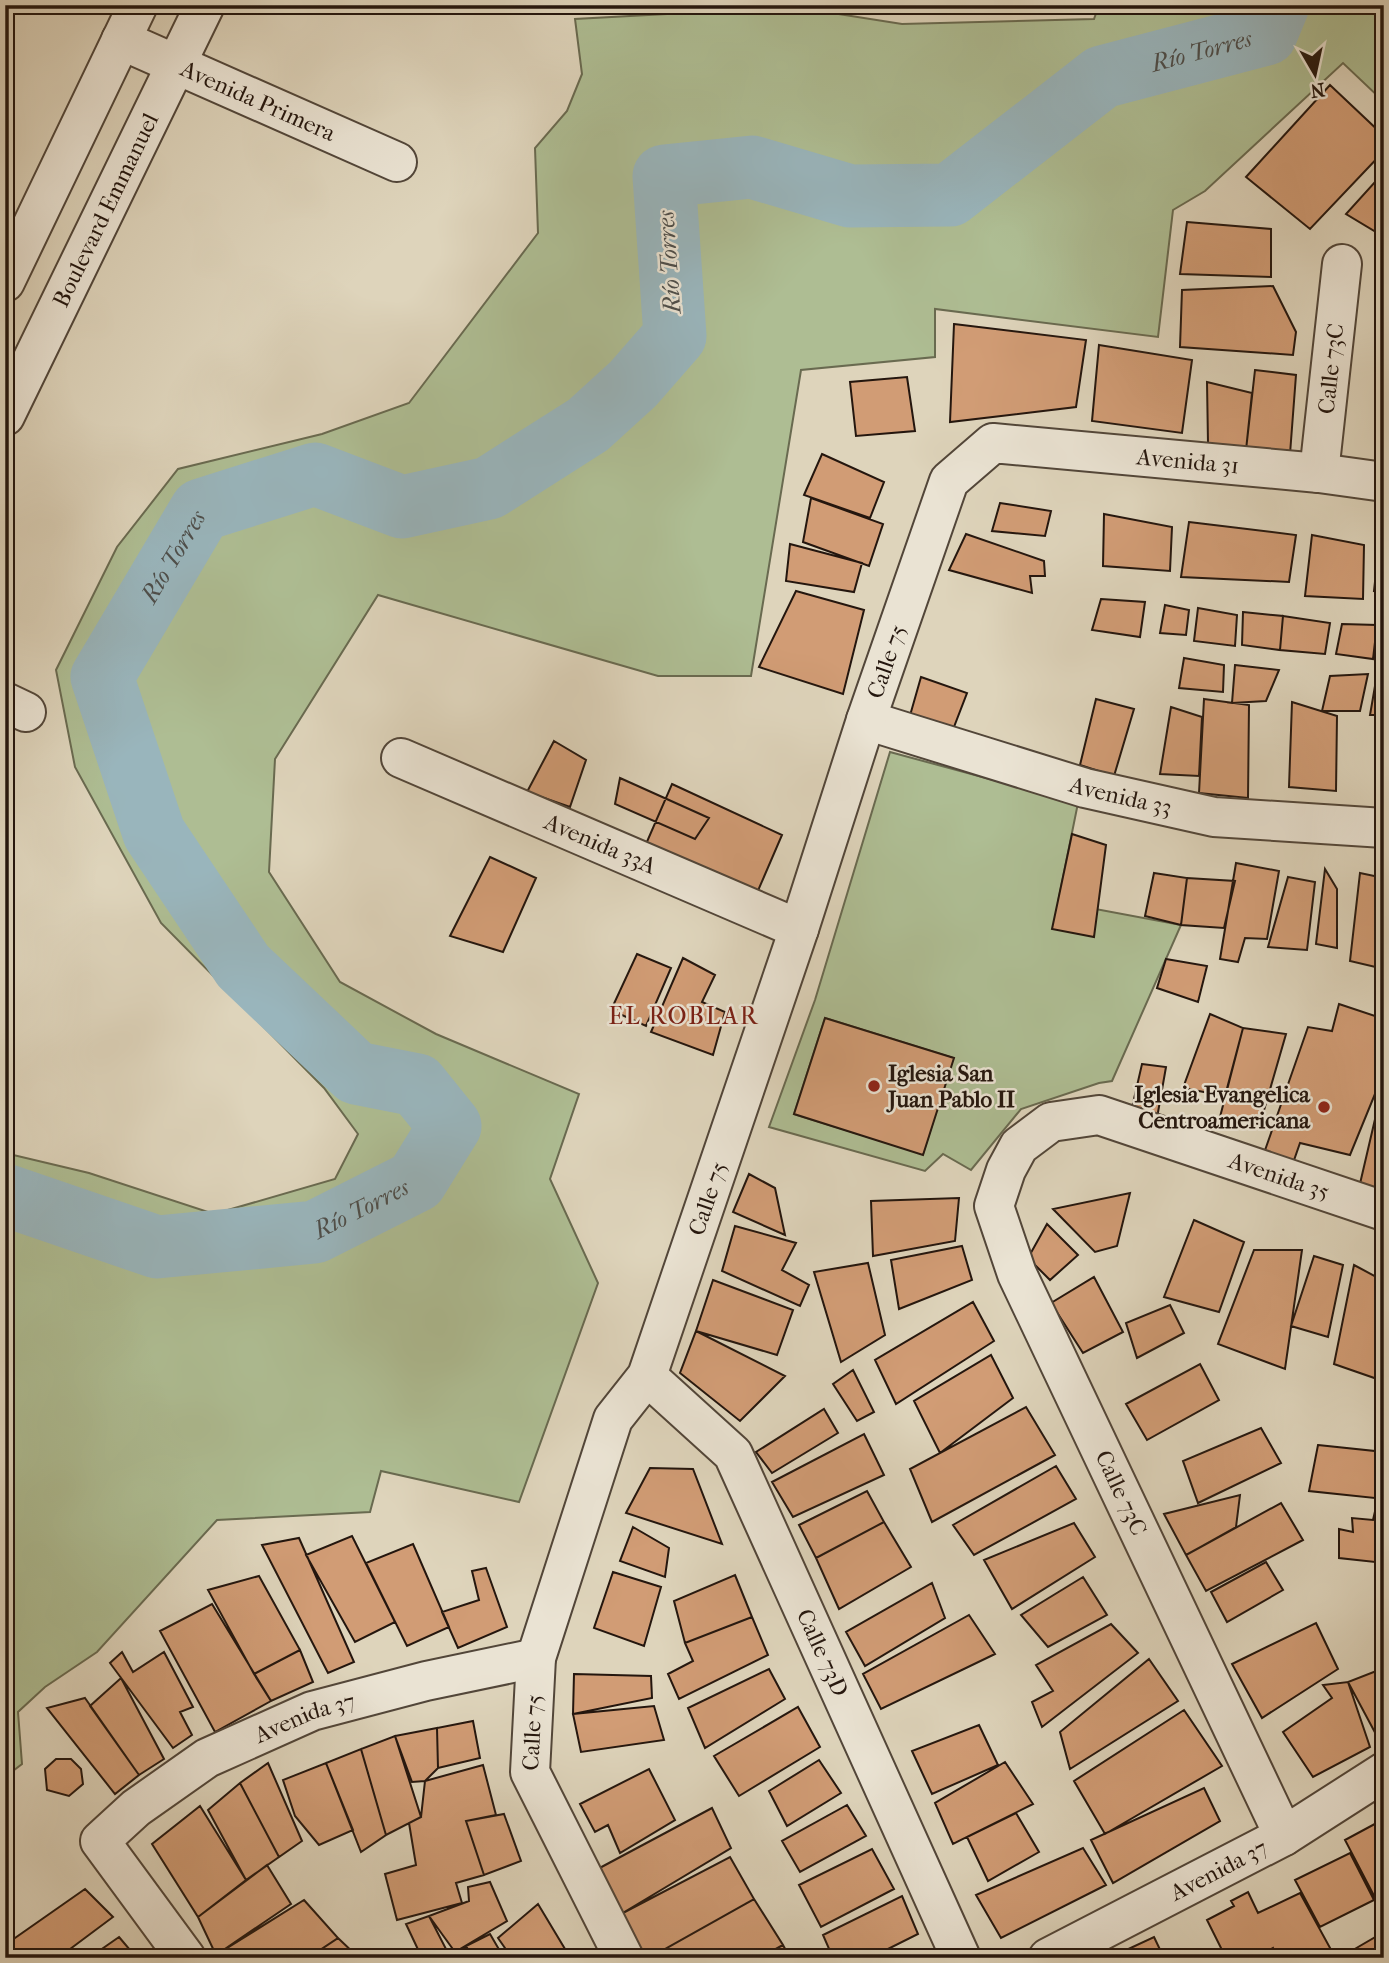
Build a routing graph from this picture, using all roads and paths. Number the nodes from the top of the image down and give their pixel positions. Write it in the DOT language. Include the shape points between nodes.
graph roads {
  1 [pos="138,5"];
  2 [pos="205,5"];
  3 [pos="121,40"];
  4 [pos="175,65"];
  5 [pos="397,162"];
  6 [pos="1342,264"];
  7 [pos="5,282"];
  8 [pos="5,416"];
  9 [pos="993,443"];
  10 [pos="1319,473"];
  11 [pos="1384,482"];
  12 [pos="866,720"];
  13 [pos="401,758"];
  14 [pos="1384,828"];
  15 [pos="799,929"];
  16 [pos="1019,1146"];
  17 [pos="1384,1211"];
  18 [pos="647,1376"];
  19 [pos="536,1658"];
  20 [pos="1384,1772"];
  21 [pos="1284,1836"];
  22 [pos="186,1958"];
  23 [pos="624,1958"];
  24 [pos="961,1958"];
  25 [pos="1048,1958"];
  1 -- 3 [label="street"];
  2 -- 4 [label="street, Boulevard Emmanuel"];
  3 -- 4 [label="street, Avenida Primera"];
  3 -- 7 [label="street"];
  4 -- 5 [label="street, Avenida Primera"];
  4 -- 8 [label="street, Boulevard Emmanuel"];
  6 -- 10 [label="street, Calle 73C"];
  9 -- 10 [label="street, Avenida 31"];
  9 -- 12 [label="street, Calle 75" via="949,481"];
  10 -- 11 [label="street, Avenida 31"];
  12 -- 14 [label="street, Avenida 33" via="1085,788 1214,817"];
  12 -- 15 [label="street, Calle 75"];
  13 -- 15 [label="street, Avenida 33A"];
  15 -- 18 [label="street, Calle 75"];
  16 -- 17 [label="street, Avenida 35" via="1051,1122 1099,1115"];
  16 -- 21 [label="street, Calle 73C" via="994,1206 1017,1274"];
  18 -- 19 [label="street, Calle 75" via="613,1419"];
  18 -- 24 [label="street, Calle 73D" via="733,1454"];
  19 -- 22 [label="street, Avenida 37" via="312,1711 207,1758 136,1808 100,1841"];
  19 -- 23 [label="street, Calle 75" via="530,1772"];
  20 -- 21 [label="street, Avenida 37"];
  21 -- 25 [label="street, Avenida 37"];
}
